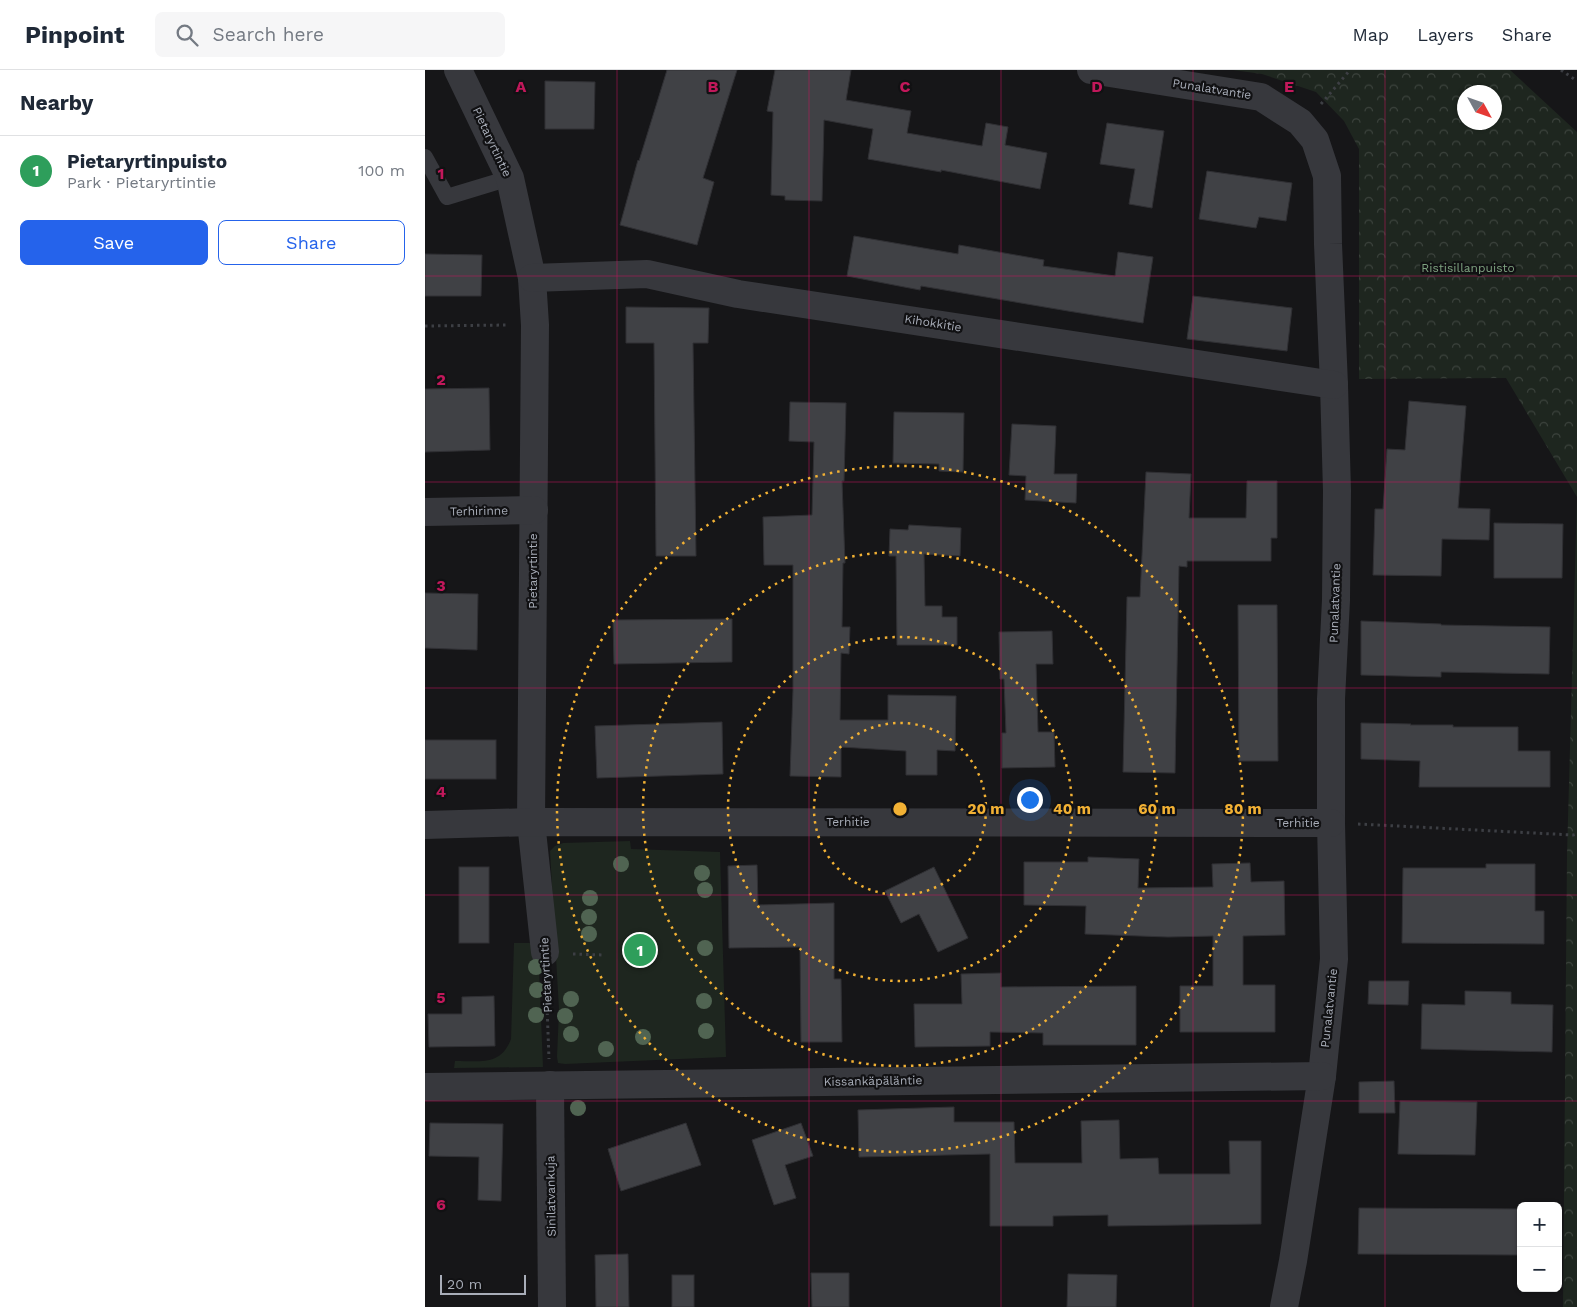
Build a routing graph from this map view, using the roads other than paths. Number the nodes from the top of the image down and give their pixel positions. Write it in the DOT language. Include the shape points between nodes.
graph roads {
  1 [pos="458,70"];
  2 [pos="1091,70"];
  3 [pos="425,157"];
  4 [pos="510,178"];
  5 [pos="532,278"];
  6 [pos="1334,386"];
  7 [pos="534,510"];
  8 [pos="425,512"];
  9 [pos="531,822"];
  10 [pos="1331,823"];
  11 [pos="425,826"];
  12 [pos="545,952"];
  13 [pos="1322,1076"];
  14 [pos="550,1085"];
  15 [pos="425,1087"];
  16 [pos="552,1307"];
  17 [pos="1284,1307"];
  1 -- 4 [label="street, Pietaryrtintie"];
  2 -- 6 [label="street, Punalatvantie" via="1261,97 1299,122 1315,140 1327,176"];
  3 -- 4 [label="lane" via="447,197"];
  4 -- 5 [label="street, Pietaryrtintie"];
  5 -- 6 [label="street, Kihokkitie" via="647,274 739,294"];
  5 -- 7 [label="street, Pietaryrtintie" via="535,325"];
  6 -- 10 [label="street, Punalatvantie" via="1337,491"];
  7 -- 8 [label="street, Terhirinne"];
  7 -- 9 [label="street, Pietaryrtintie"];
  9 -- 10 [label="street, Terhitie"];
  9 -- 11 [label="street, Terhitie"];
  9 -- 12 [label="street, Pietaryrtintie"];
  10 -- 13 [label="street, Punalatvantie" via="1334,959"];
  13 -- 14 [label="street, Kissankäpäläntie"];
  13 -- 17 [label="street, Punalatvantie"];
  14 -- 15 [label="street, Kissankäpäläntie"];
  14 -- 16 [label="street, Sinilatvankuja"];
}
